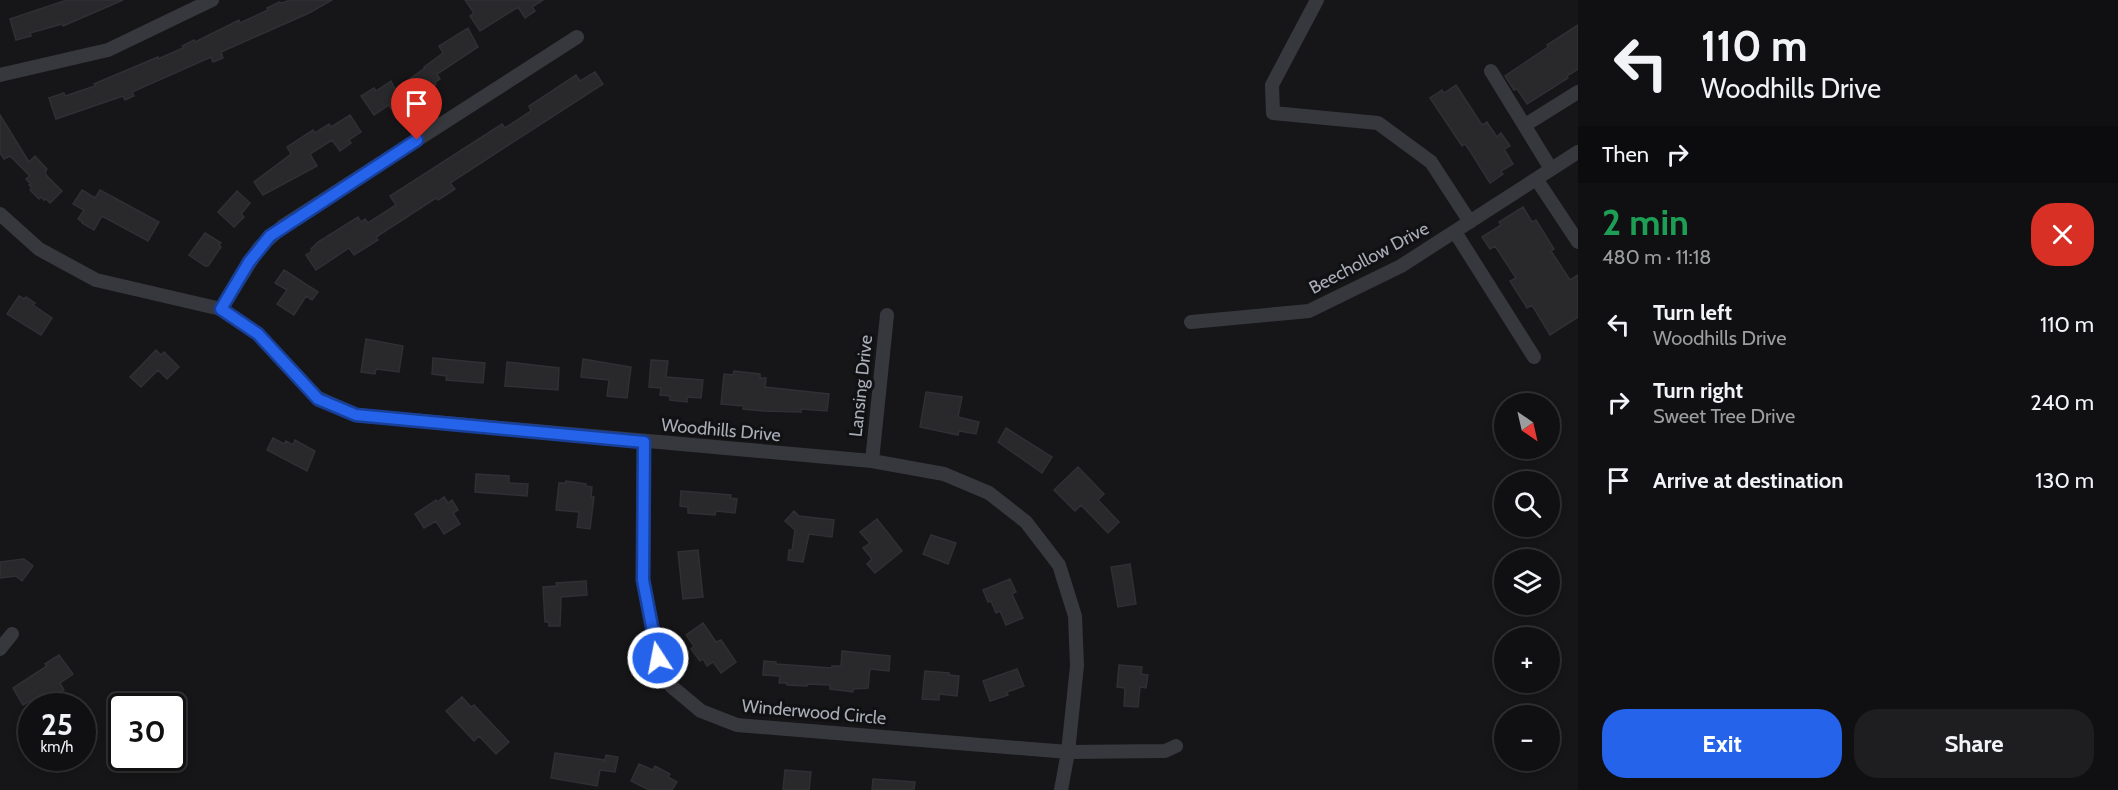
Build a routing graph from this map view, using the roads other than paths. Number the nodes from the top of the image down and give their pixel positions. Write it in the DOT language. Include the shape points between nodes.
graph roads {
  1 [pos="212,0"];
  2 [pos="1317,0"];
  3 [pos="577,37"];
  4 [pos="1491,71"];
  5 [pos="0,75"];
  6 [pos="1578,92"];
  7 [pos="1525,125"];
  8 [pos="1578,152"];
  9 [pos="1551,169"];
  10 [pos="1537,180"];
  11 [pos="0,214"];
  12 [pos="1470,222"];
  13 [pos="1455,232"];
  14 [pos="1578,242"];
  15 [pos="221,309"];
  16 [pos="887,315"];
  17 [pos="1191,322"];
  18 [pos="1534,357"];
  19 [pos="644,442"];
  20 [pos="872,461"];
  21 [pos="12,634"];
  22 [pos="0,649"];
  23 [pos="1176,746"];
  24 [pos="1068,752"];
  25 [pos="1060,790"];
  1 -- 5 [label="street" via="108,50"];
  2 -- 12 [label="street" via="1272,85 1273,113 1378,123 1431,162"];
  3 -- 15 [label="street" via="283,226 259,248"];
  4 -- 7 [label="street"];
  6 -- 7 [label="street"];
  7 -- 9 [label="street"];
  8 -- 9 [label="street, Beechollow Drive"];
  9 -- 10 [label="street, Beechollow Drive"];
  10 -- 12 [label="street, Beechollow Drive"];
  10 -- 14 [label="street"];
  11 -- 15 [label="street, Woodhills Drive" via="39,249 96,280"];
  12 -- 13 [label="street, Beechollow Drive"];
  13 -- 17 [label="street, Beechollow Drive" via="1401,266 1309,311"];
  13 -- 18 [label="street, Beechollow Drive"];
  15 -- 19 [label="street, Woodhills Drive" via="258,334 318,399 356,415"];
  16 -- 20 [label="street, Lansing Drive"];
  19 -- 20 [label="street, Woodhills Drive"];
  19 -- 24 [label="street, Winderwood Circle" via="643,580 658,658 671,686 701,711 737,725"];
  20 -- 24 [label="street, Woodhills Drive" via="944,474 989,493 1026,522 1059,565 1074,616 1077,656"];
  21 -- 22 [label="street"];
  23 -- 24 [label="street, Winderwood Circle" via="1164,751"];
  24 -- 25 [label="street, Woodhills Drive"];
}
